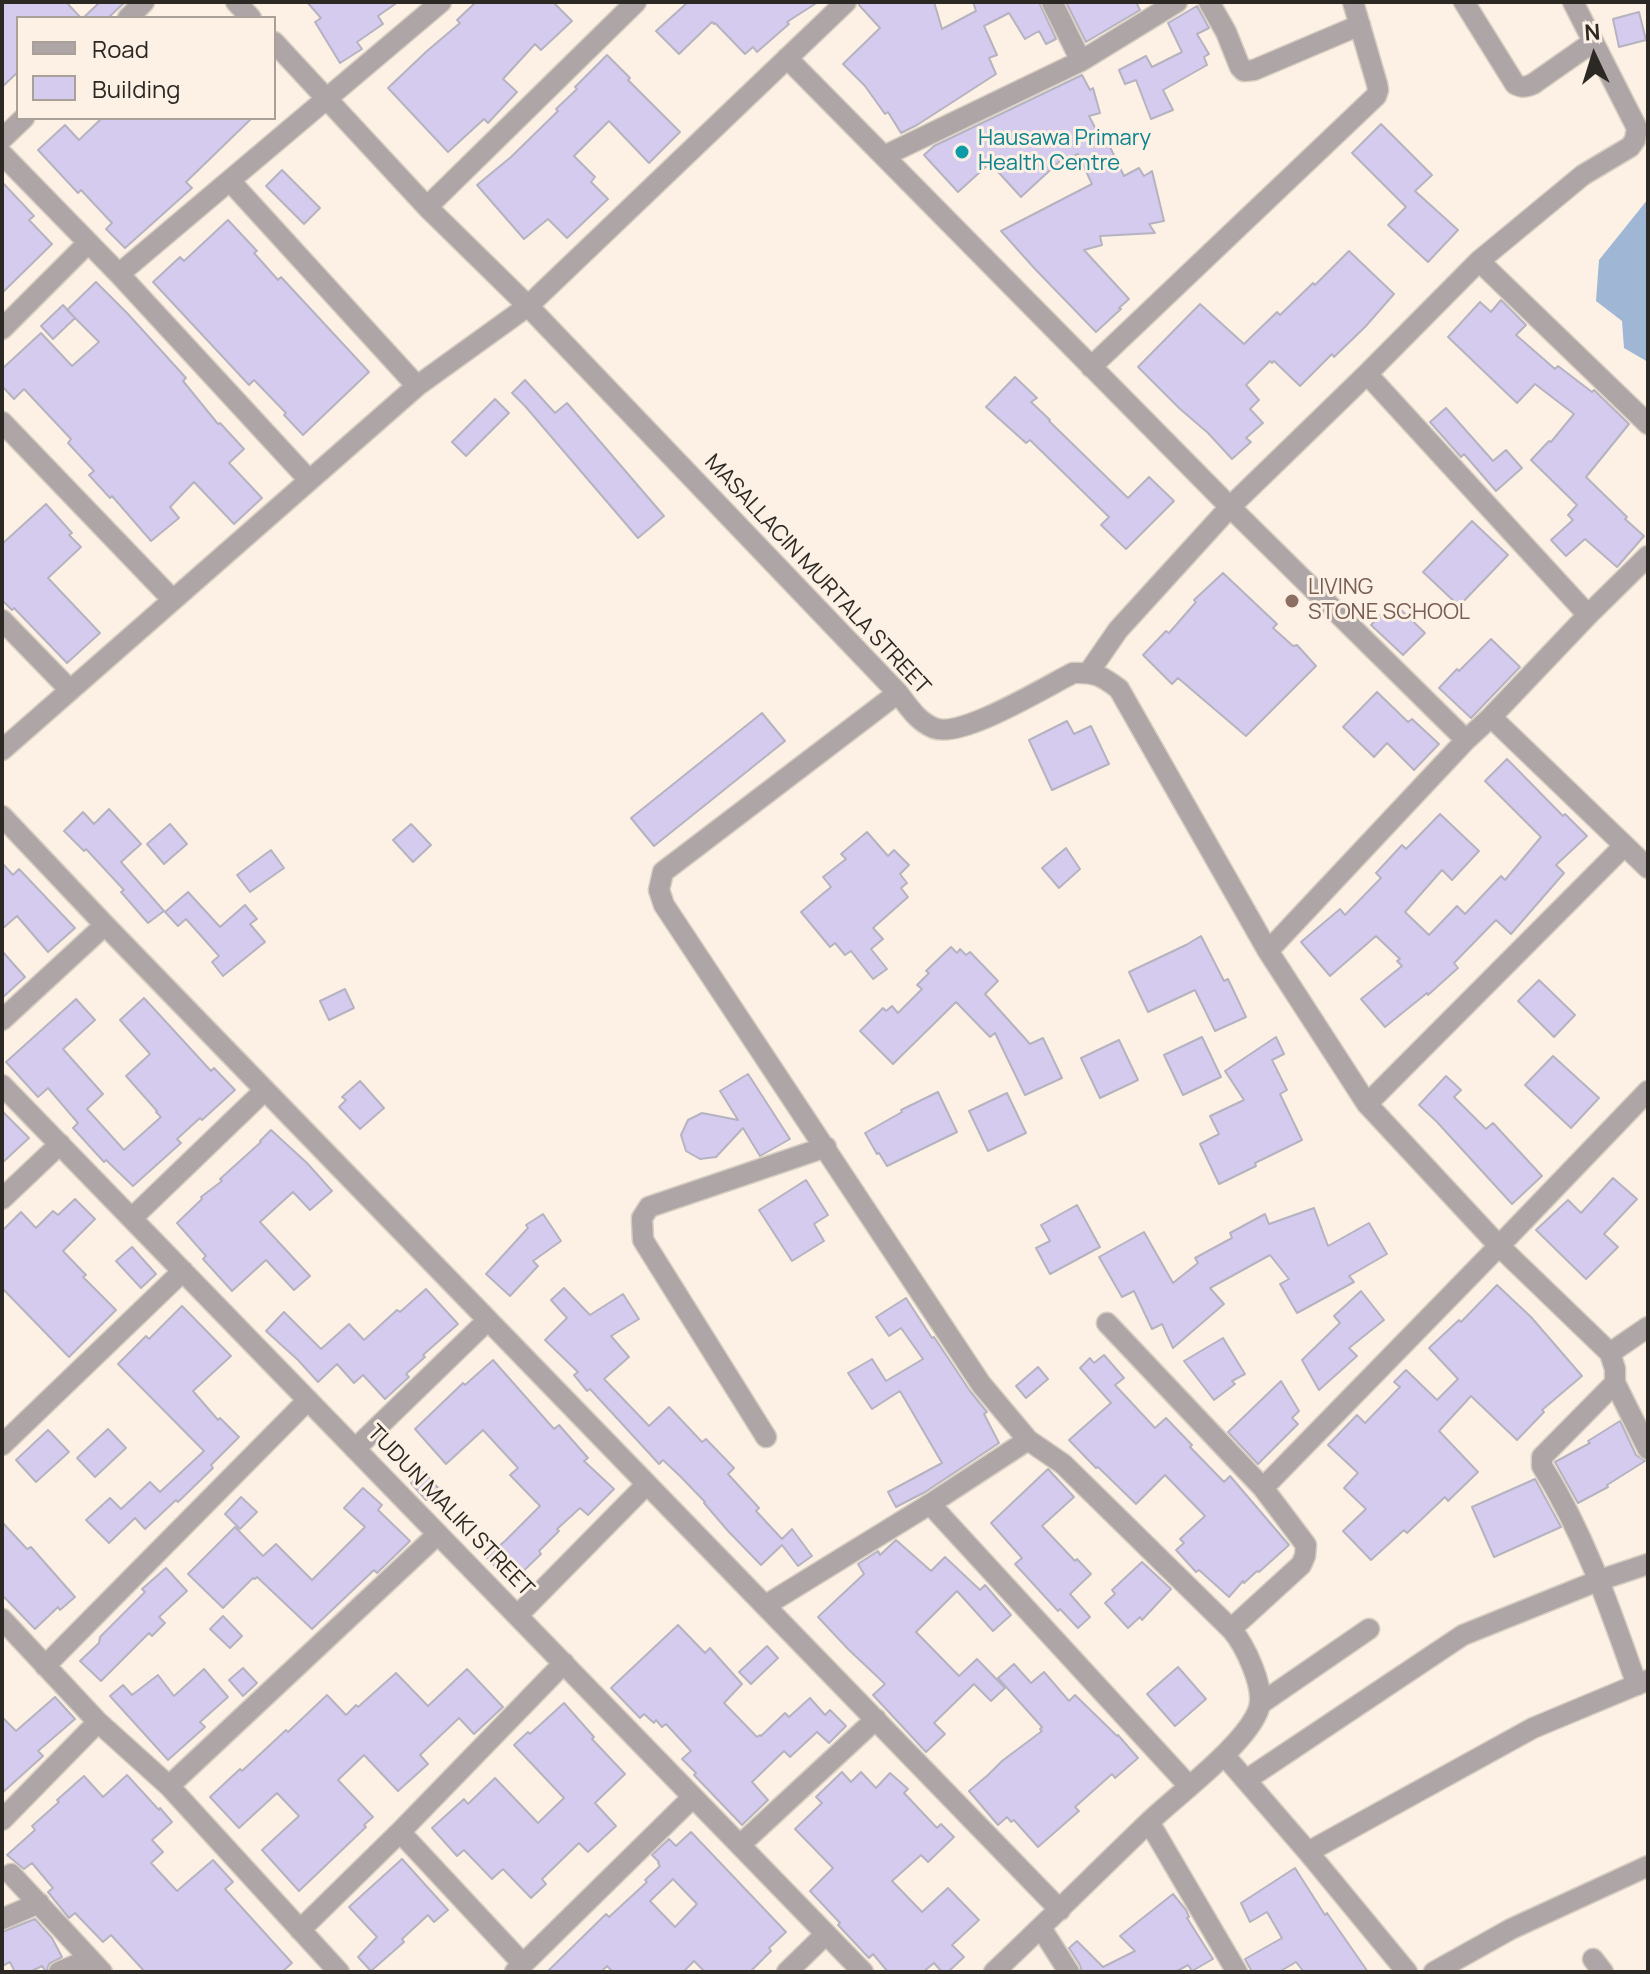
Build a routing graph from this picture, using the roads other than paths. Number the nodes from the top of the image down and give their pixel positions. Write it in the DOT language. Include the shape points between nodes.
graph roads {
  1 [pos="441,2"];
  2 [pos="636,2"];
  3 [pos="846,2"];
  4 [pos="1052,2"];
  5 [pos="1177,2"];
  6 [pos="1209,2"];
  7 [pos="1353,2"];
  8 [pos="1464,2"];
  9 [pos="1573,2"];
  10 [pos="1360,25"];
  11 [pos="1593,42"];
  12 [pos="276,44"];
  13 [pos="787,58"];
  14 [pos="1081,61"];
  15 [pos="327,98"];
  16 [pos="22,120"];
  17 [pos="2,139"];
  18 [pos="2,154"];
  19 [pos="884,156"];
  20 [pos="230,181"];
  21 [pos="427,207"];
  22 [pos="88,243"];
  23 [pos="1479,261"];
  24 [pos="119,274"];
  25 [pos="528,306"];
  26 [pos="2,329"];
  27 [pos="1091,367"];
  28 [pos="1367,374"];
  29 [pos="417,386"];
  30 [pos="2,422"];
  31 [pos="1648,424"];
  32 [pos="309,480"];
  33 [pos="1230,507"];
  34 [pos="1648,556"];
  35 [pos="173,600"];
  36 [pos="1588,615"];
  37 [pos="2,620"];
  38 [pos="1089,672"];
  39 [pos="70,690"];
  40 [pos="898,693"];
  41 [pos="1491,717"];
  42 [pos="1466,740"];
  43 [pos="2,750"];
  44 [pos="2,816"];
  45 [pos="1624,846"];
  46 [pos="1648,868"];
  47 [pos="105,925"];
  48 [pos="1268,951"];
  49 [pos="2,1020"];
  50 [pos="2,1085"];
  51 [pos="265,1090"];
  52 [pos="1648,1091"];
  53 [pos="1367,1104"];
  54 [pos="60,1144"];
  55 [pos="826,1147"];
  56 [pos="2,1199"];
  57 [pos="132,1218"];
  58 [pos="1499,1246"];
  59 [pos="183,1271"];
  60 [pos="488,1320"];
  61 [pos="1107,1323"];
  62 [pos="1648,1327"];
  63 [pos="1610,1353"];
  64 [pos="1615,1383"];
  65 [pos="308,1400"];
  66 [pos="766,1437"];
  67 [pos="1028,1440"];
  68 [pos="2,1445"];
  69 [pos="355,1449"];
  70 [pos="1648,1449"];
  71 [pos="647,1484"];
  72 [pos="1263,1488"];
  73 [pos="930,1504"];
  74 [pos="438,1534"];
  75 [pos="1648,1564"];
  76 [pos="1600,1580"];
  77 [pos="766,1605"];
  78 [pos="518,1615"];
  79 [pos="2,1619"];
  80 [pos="1231,1629"];
  81 [pos="1369,1629"];
  82 [pos="564,1663"];
  83 [pos="45,1666"];
  84 [pos="1642,1683"];
  85 [pos="1260,1704"];
  86 [pos="876,1719"];
  87 [pos="98,1722"];
  88 [pos="1224,1755"];
  89 [pos="1246,1780"];
  90 [pos="169,1786"];
  91 [pos="1189,1786"];
  92 [pos="693,1797"];
  93 [pos="2,1820"];
  94 [pos="1149,1822"];
  95 [pos="400,1832"];
  96 [pos="740,1845"];
  97 [pos="1308,1852"];
  98 [pos="1648,1866"];
  99 [pos="11,1874"];
  100 [pos="39,1903"];
  101 [pos="1060,1910"];
  102 [pos="2,1919"];
  103 [pos="1041,1928"];
  104 [pos="300,1930"];
  105 [pos="826,1934"];
  106 [pos="96,1965"];
  107 [pos="519,1968"];
  108 [pos="329,1969"];
  109 [pos="59,1972"];
  110 [pos="787,1972"];
  111 [pos="863,1972"];
  112 [pos="994,1972"];
  113 [pos="1069,1972"];
  114 [pos="1237,1972"];
  115 [pos="1407,1972"];
  116 [pos="1434,1972"];
  1 -- 15 [label="street"];
  2 -- 21 [label="street"];
  3 -- 13 [label="street"];
  4 -- 14 [label="street"];
  5 -- 14 [label="street"];
  6 -- 10 [label="street" via="1244,71"];
  7 -- 10 [label="street"];
  8 -- 11 [label="street" via="1520,87 1533,84"];
  9 -- 11 [label="street"];
  10 -- 27 [label="street" via="1376,96"];
  11 -- 23 [label="street" via="1631,113 1635,140 1583,175"];
  12 -- 15 [label="street, MASALLACIN MURTALA STREET"];
  13 -- 19 [label="street"];
  13 -- 25 [label="street"];
  14 -- 19 [label="street"];
  15 -- 20 [label="street"];
  15 -- 21 [label="street, MASALLACIN MURTALA STREET"];
  16 -- 17 [label="street"];
  18 -- 22 [label="street"];
  19 -- 27 [label="street"];
  20 -- 24 [label="street"];
  20 -- 29 [label="street"];
  21 -- 25 [label="street, MASALLACIN MURTALA STREET"];
  22 -- 24 [label="street"];
  22 -- 26 [label="street"];
  23 -- 28 [label="street"];
  23 -- 31 [label="street"];
  24 -- 32 [label="street"];
  25 -- 29 [label="street"];
  25 -- 40 [label="street, MASALLACIN MURTALA STREET"];
  27 -- 33 [label="street"];
  28 -- 33 [label="street"];
  28 -- 36 [label="street"];
  29 -- 32 [label="street"];
  30 -- 35 [label="street"];
  32 -- 35 [label="street"];
  33 -- 38 [label="street" via="1118,630"];
  33 -- 42 [label="street"];
  34 -- 36 [label="street"];
  35 -- 39 [label="street"];
  36 -- 41 [label="street"];
  37 -- 39 [label="street"];
  38 -- 40 [label="street, MASALLACIN MURTALA STREET" via="1073,673 954,730 937,730 922,722"];
  38 -- 48 [label="street" via="1119,689"];
  39 -- 43 [label="street"];
  40 -- 55 [label="street" via="663,872 659,890"];
  41 -- 42 [label="street"];
  41 -- 45 [label="street"];
  42 -- 48 [label="street"];
  44 -- 47 [label="street"];
  45 -- 46 [label="street"];
  45 -- 53 [label="street"];
  47 -- 49 [label="street"];
  47 -- 51 [label="street"];
  48 -- 53 [label="street"];
  50 -- 54 [label="street, TUDUN MALIKI STREET"];
  51 -- 57 [label="street"];
  51 -- 60 [label="street"];
  52 -- 58 [label="street"];
  53 -- 58 [label="street"];
  54 -- 56 [label="street"];
  54 -- 57 [label="street, TUDUN MALIKI STREET"];
  55 -- 66 [label="street" via="649,1207 642,1218 643,1240"];
  55 -- 67 [label="street" via="981,1384"];
  57 -- 59 [label="street, TUDUN MALIKI STREET"];
  58 -- 63 [label="street"];
  58 -- 72 [label="street"];
  59 -- 65 [label="street, TUDUN MALIKI STREET"];
  59 -- 68 [label="street"];
  60 -- 69 [label="street"];
  60 -- 71 [label="street"];
  61 -- 72 [label="street"];
  62 -- 63 [label="street"];
  63 -- 64 [label="street"];
  64 -- 70 [label="street"];
  64 -- 76 [label="street" via="1541,1461"];
  65 -- 69 [label="street, TUDUN MALIKI STREET"];
  65 -- 83 [label="street"];
  67 -- 73 [label="street"];
  67 -- 80 [label="street" via="1063,1464"];
  69 -- 74 [label="street, TUDUN MALIKI STREET"];
  71 -- 77 [label="street"];
  71 -- 78 [label="street"];
  72 -- 80 [label="street" via="1306,1545 1305,1556"];
  73 -- 77 [label="street"];
  73 -- 91 [label="street"];
  74 -- 78 [label="street, TUDUN MALIKI STREET"];
  74 -- 90 [label="street"];
  75 -- 76 [label="street"];
  76 -- 84 [label="street"];
  76 -- 89 [label="street" via="1463,1635"];
  77 -- 86 [label="street"];
  78 -- 82 [label="street, TUDUN MALIKI STREET"];
  79 -- 83 [label="street"];
  80 -- 85 [label="street" via="1250,1658"];
  81 -- 85 [label="street"];
  82 -- 92 [label="street, TUDUN MALIKI STREET"];
  82 -- 95 [label="street"];
  83 -- 87 [label="street"];
  84 -- 97 [label="street" via="1533,1728"];
  85 -- 88 [label="street" via="1254,1720"];
  86 -- 96 [label="street"];
  86 -- 101 [label="street"];
  87 -- 90 [label="street"];
  87 -- 93 [label="street"];
  88 -- 89 [label="street"];
  88 -- 91 [label="street"];
  89 -- 97 [label="street"];
  90 -- 104 [label="street"];
  91 -- 94 [label="street"];
  92 -- 96 [label="street, TUDUN MALIKI STREET"];
  92 -- 107 [label="street"];
  94 -- 101 [label="street"];
  94 -- 114 [label="street"];
  95 -- 104 [label="street"];
  95 -- 107 [label="street"];
  96 -- 105 [label="street, TUDUN MALIKI STREET"];
  97 -- 115 [label="street"];
  98 -- 116 [label="street" via="1511,1929"];
  99 -- 100 [label="street"];
  100 -- 102 [label="street"];
  100 -- 106 [label="street"];
  101 -- 103 [label="street"];
  103 -- 112 [label="street"];
  103 -- 113 [label="street"];
  104 -- 108 [label="street"];
  105 -- 110 [label="street"];
  105 -- 111 [label="street, TUDUN MALIKI STREET"];
  106 -- 109 [label="street"];
}
